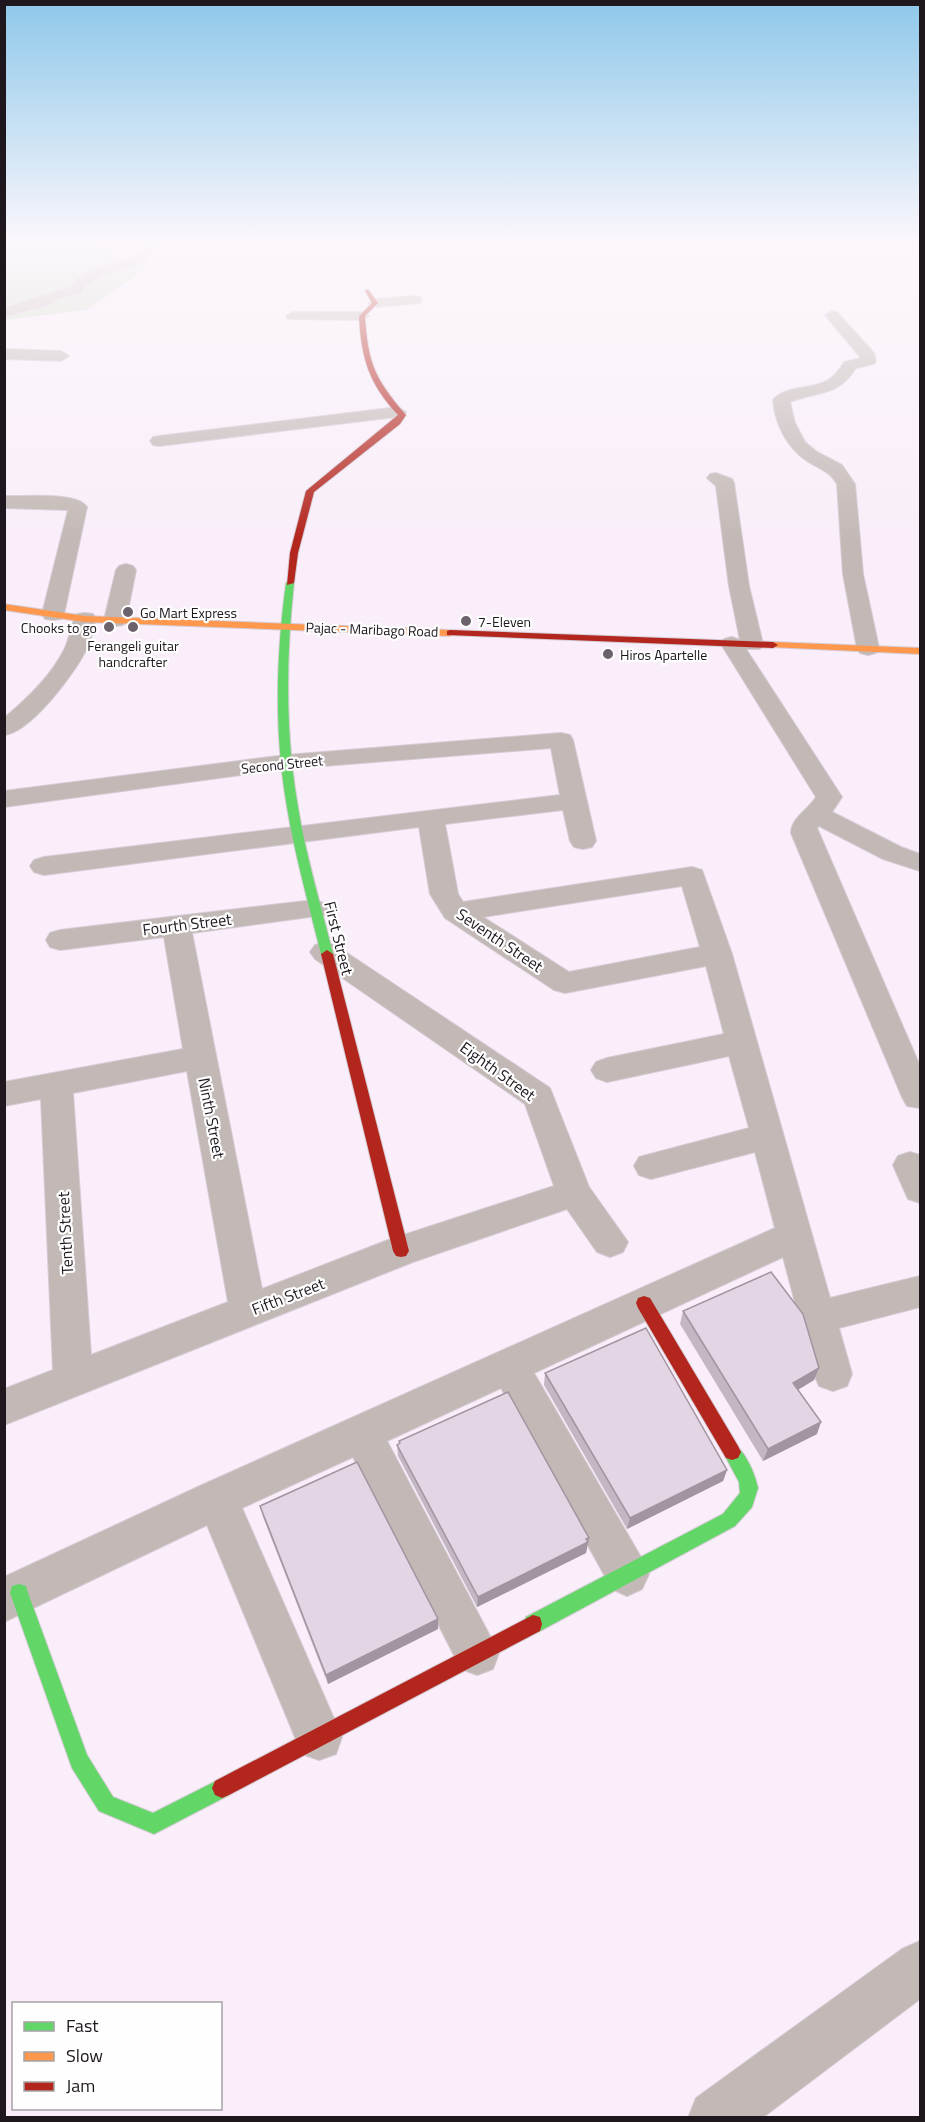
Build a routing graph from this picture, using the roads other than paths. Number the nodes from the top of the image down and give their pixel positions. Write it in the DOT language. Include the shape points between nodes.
graph roads {
  1 [pos="363,341"];
  2 [pos="855,341"];
  3 [pos="4,354"];
  4 [pos="61,356"];
  5 [pos="398,411"];
  6 [pos="159,441"];
  7 [pos="716,478"];
  8 [pos="4,502"];
  9 [pos="126,570"];
  10 [pos="4,607"];
  11 [pos="53,614"];
  12 [pos="85,619"];
  13 [pos="115,620"];
  14 [pos="284,626"];
  15 [pos="742,644"];
  16 [pos="867,648"];
  17 [pos="921,651"];
  18 [pos="6,728"];
  19 [pos="286,762"];
  20 [pos="4,799"];
  21 [pos="573,801"];
  22 [pos="815,814"];
  23 [pos="431,818"];
  24 [pos="297,833"];
  25 [pos="583,841"];
  26 [pos="921,863"];
  27 [pos="44,866"];
  28 [pos="314,909"];
  29 [pos="455,912"];
  30 [pos="176,925"];
  31 [pos="60,940"];
  32 [pos="325,952"];
  33 [pos="717,954"];
  34 [pos="741,1042"];
  35 [pos="201,1057"];
  36 [pos="607,1070"];
  37 [pos="56,1085"];
  38 [pos="4,1094"];
  39 [pos="918,1096"];
  40 [pos="767,1136"];
  41 [pos="651,1166"];
  42 [pos="574,1192"];
  43 [pos="795,1235"];
  44 [pos="610,1242"];
  45 [pos="401,1251"];
  46 [pos="921,1292"];
  47 [pos="644,1304"];
  48 [pos="248,1311"];
  49 [pos="818,1317"];
  50 [pos="510,1366"];
  51 [pos="834,1374"];
  52 [pos="73,1380"];
  53 [pos="4,1407"];
  54 [pos="362,1434"];
  55 [pos="217,1500"];
  56 [pos="627,1574"];
  57 [pos="12,1597"];
  58 [pos="477,1653"];
  59 [pos="319,1737"];
  60 [pos="921,1968"];
  61 [pos="716,2118"];
  1 -- 5 [label="street" via="369,373 377,389"];
  2 -- 16 [label="street" via="869,356 868,361 850,365 842,380 832,385 782,400 782,415 810,456 841,472 846,484 853,574"];
  3 -- 4 [label="street"];
  5 -- 6 [label="street"];
  5 -- 14 [label="street, First Street" via="402,415 397,422 310,491 294,553"];
  7 -- 15 [label="street" via="725,483 739,586"];
  8 -- 11 [label="street" via="69,503 78,507"];
  9 -- 13 [label="street"];
  10 -- 11 [label="street, Pajac - Maribago Road"];
  11 -- 12 [label="street, Pajac - Maribago Road"];
  12 -- 13 [label="street, Pajac - Maribago Road"];
  12 -- 18 [label="street" via="79,643 67,663 28,709"];
  13 -- 14 [label="street, Pajac - Maribago Road"];
  14 -- 15 [label="street, Pajac - Maribago Road"];
  14 -- 19 [label="street, First Street"];
  15 -- 16 [label="street, Pajac - Maribago Road"];
  15 -- 22 [label="street" via="829,797"];
  16 -- 17 [label="street, Pajac - Maribago Road"];
  19 -- 20 [label="street, Second Street"];
  19 -- 21 [label="street, Second Street" via="561,740"];
  19 -- 24 [label="street, First Street"];
  21 -- 23 [label="street"];
  21 -- 25 [label="street"];
  22 -- 26 [label="street" via="892,853"];
  22 -- 39 [label="street" via="804,827 804,833"];
  23 -- 24 [label="street"];
  23 -- 29 [label="street, Seventh Street" via="444,894"];
  24 -- 27 [label="street"];
  24 -- 28 [label="street, First Street"];
  28 -- 30 [label="street, Fourth Street"];
  28 -- 32 [label="street, First Street"];
  29 -- 33 [label="street, Seventh Street" via="565,983"];
  29 -- 33 [label="street" via="692,876"];
  30 -- 31 [label="street, Fourth Street"];
  30 -- 35 [label="street, Ninth Street"];
  32 -- 42 [label="street, Eighth Street" via="539,1097"];
  32 -- 45 [label="street, First Street"];
  33 -- 34 [label="street"];
  34 -- 36 [label="street"];
  34 -- 40 [label="street"];
  35 -- 37 [label="street"];
  35 -- 48 [label="street, Ninth Street"];
  37 -- 38 [label="street"];
  37 -- 52 [label="street, Tenth Street"];
  40 -- 41 [label="street"];
  40 -- 43 [label="street"];
  42 -- 44 [label="street, Eighth Street"];
  42 -- 45 [label="street, Fifth Street"];
  43 -- 47 [label="street"];
  43 -- 49 [label="street"];
  45 -- 48 [label="street, Fifth Street"];
  46 -- 49 [label="street"];
  47 -- 50 [label="street"];
  47 -- 56 [label="street" via="750,1483 748,1501 729,1520"];
  48 -- 52 [label="street, Fifth Street"];
  49 -- 51 [label="street"];
  50 -- 54 [label="street"];
  50 -- 56 [label="street"];
  52 -- 53 [label="street, Fifth Street"];
  54 -- 55 [label="street"];
  54 -- 58 [label="street"];
  55 -- 57 [label="street"];
  55 -- 59 [label="street"];
  56 -- 58 [label="street"];
  57 -- 59 [label="street" via="79,1761 106,1804 154,1824"];
  58 -- 59 [label="street"];
  60 -- 61 [label="street"];
}
